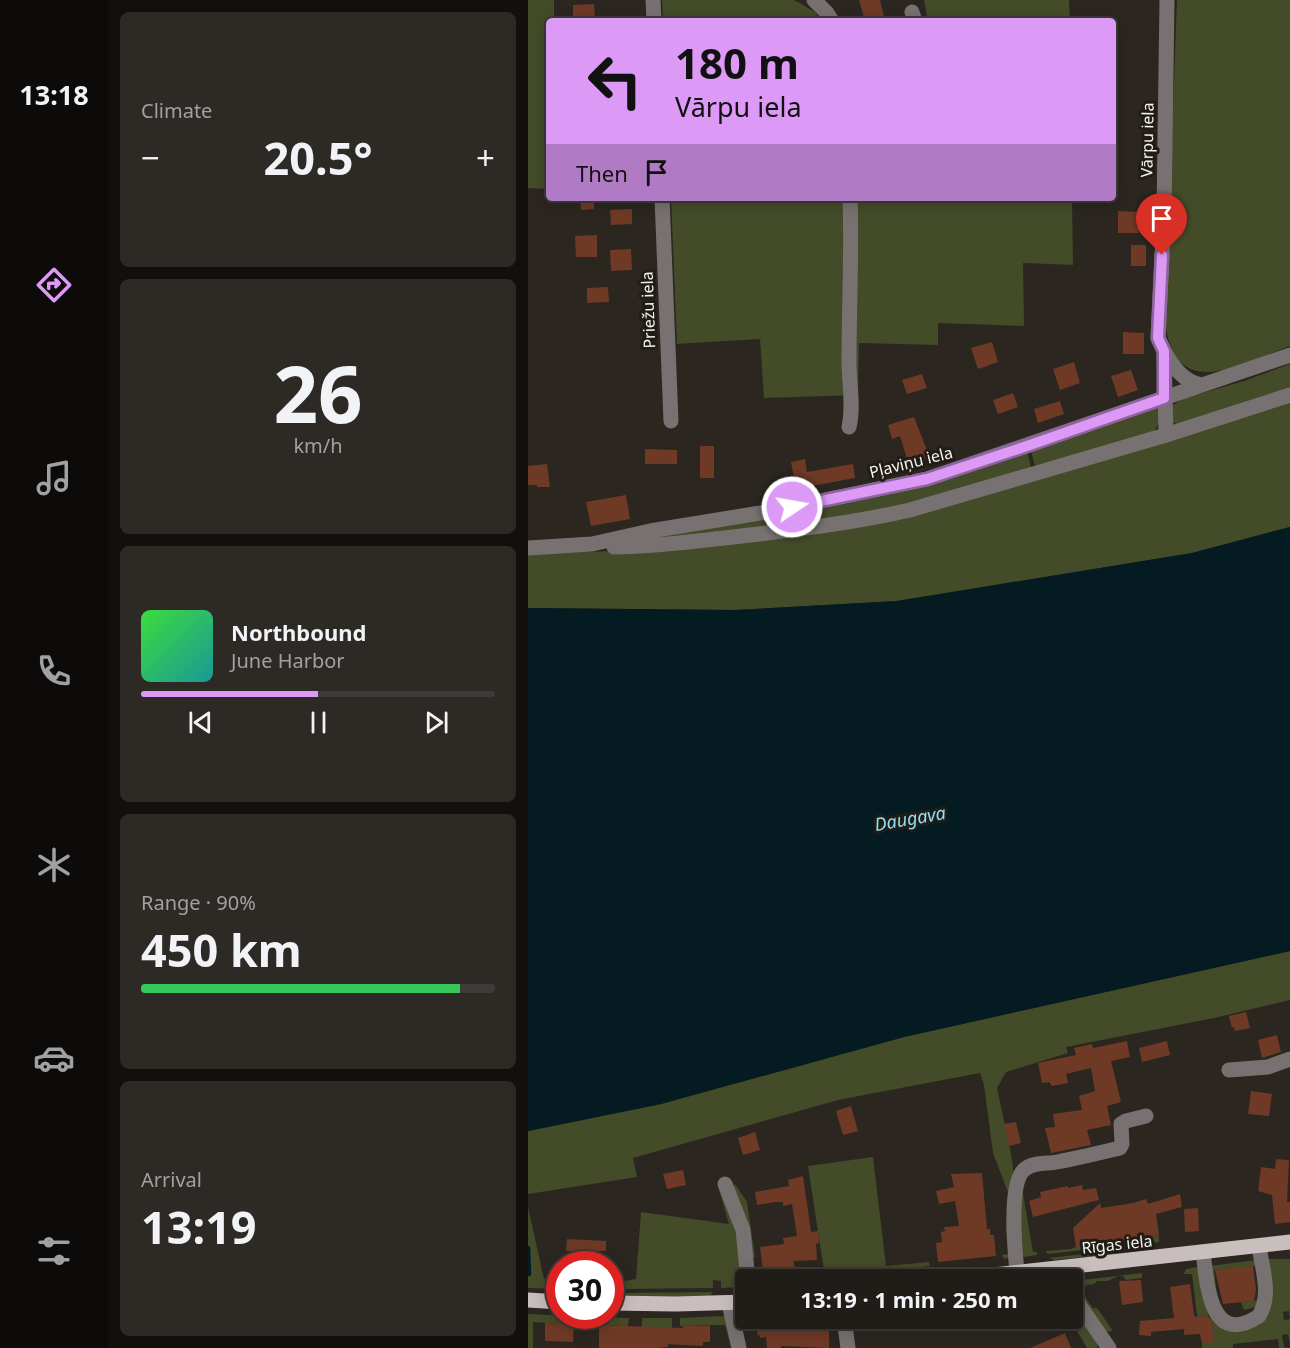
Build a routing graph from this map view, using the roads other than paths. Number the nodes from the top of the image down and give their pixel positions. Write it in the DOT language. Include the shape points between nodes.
graph roads {
  1 [pos="654,0"];
  2 [pos="814,0"];
  3 [pos="1167,0"];
  4 [pos="654,18"];
  5 [pos="830,18"];
  6 [pos="662,201"];
  7 [pos="850,201"];
  8 [pos="1164,351"];
  9 [pos="1290,355"];
  10 [pos="1201,385"];
  11 [pos="1290,395"];
  12 [pos="1164,398"];
  13 [pos="671,421"];
  14 [pos="849,427"];
  15 [pos="1166,435"];
  16 [pos="592,544"];
  17 [pos="528,549"];
  18 [pos="1290,1059"];
  19 [pos="1229,1070"];
  20 [pos="1146,1116"];
  21 [pos="725,1184"];
  22 [pos="1290,1242"];
  23 [pos="1259,1246"];
  24 [pos="1203,1252"];
  25 [pos="747,1269"];
  26 [pos="1017,1269"];
  27 [pos="1083,1271"];
  28 [pos="528,1300"];
  29 [pos="546,1301"];
  30 [pos="729,1303"];
  31 [pos="735,1303"];
  32 [pos="624,1304"];
  33 [pos="1083,1310"];
  34 [pos="845,1329"];
  35 [pos="739,1348"];
  36 [pos="848,1348"];
  37 [pos="1109,1348"];
  1 -- 4 [label="street"];
  2 -- 5 [label="street"];
  3 -- 8 [label="street, Vārpu iela" via="1158,338"];
  6 -- 13 [label="street, Priežu iela"];
  7 -- 14 [label="street"];
  8 -- 10 [label="street, Vārpu iela" via="1173,368"];
  8 -- 12 [label="street, Vārpu iela"];
  9 -- 10 [label="street, Pļaviņu iela"];
  10 -- 12 [label="street, Pļaviņu iela"];
  11 -- 15 [label="street"];
  12 -- 15 [label="street, Vārpu iela"];
  12 -- 16 [label="street, Pļaviņu iela" via="927,479"];
  15 -- 16 [label="street" via="884,516 666,544"];
  16 -- 17 [label="street, Pļaviņu iela"];
  18 -- 19 [label="street" via="1268,1067"];
  20 -- 26 [label="street" via="1121,1124 1120,1148 1024,1169 1016,1189"];
  21 -- 25 [label="street" via="742,1230"];
  22 -- 23 [label="main road, Rīgas iela"];
  23 -- 24 [label="main road, Rīgas iela"];
  23 -- 24 [label="street" via="1266,1300 1259,1316 1243,1323 1225,1322 1217,1316"];
  24 -- 27 [label="main road, Rīgas iela"];
  28 -- 29 [label="main road"];
  30 -- 31 [label="main road"];
  30 -- 32 [label="main road"];
  30 -- 35 [label="street"];
  33 -- 37 [label="street"];
  34 -- 36 [label="street"];
}
